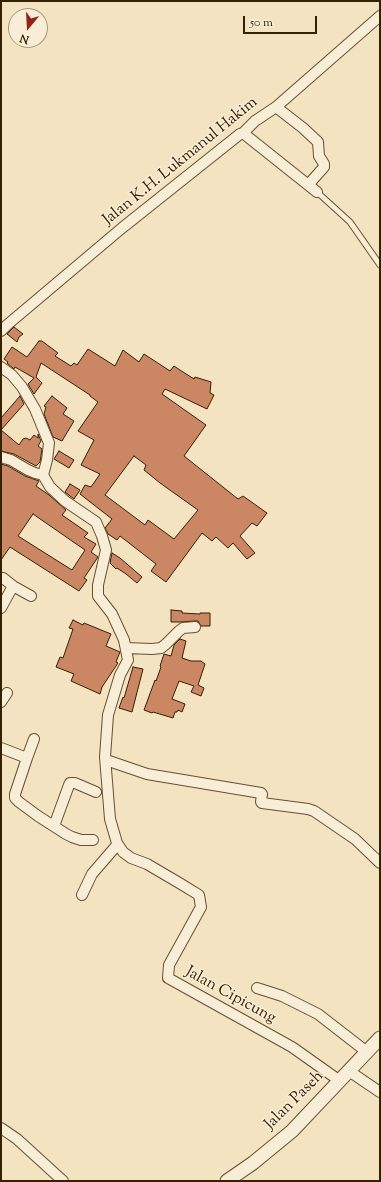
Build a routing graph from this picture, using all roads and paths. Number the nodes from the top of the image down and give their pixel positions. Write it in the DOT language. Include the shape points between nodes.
graph roads {
  1 [pos="380,16"];
  2 [pos="276,107"];
  3 [pos="243,133"];
  4 [pos="308,185"];
  5 [pos="317,192"];
  6 [pos="380,265"];
  7 [pos="1,331"];
  8 [pos="1,367"];
  9 [pos="1,457"];
  10 [pos="43,475"];
  11 [pos="3,578"];
  12 [pos="14,586"];
  13 [pos="31,596"];
  14 [pos="1,608"];
  15 [pos="195,628"];
  16 [pos="126,648"];
  17 [pos="6,693"];
  18 [pos="1,702"];
  19 [pos="34,739"];
  20 [pos="1,748"];
  21 [pos="26,758"];
  22 [pos="106,760"];
  23 [pos="96,792"];
  24 [pos="54,826"];
  25 [pos="93,840"];
  26 [pos="116,840"];
  27 [pos="380,863"];
  28 [pos="82,895"];
  29 [pos="257,988"];
  30 [pos="380,1038"];
  31 [pos="367,1052"];
  32 [pos="349,1071"];
  33 [pos="340,1081"];
  34 [pos="380,1092"];
  35 [pos="1,1128"];
  36 [pos="63,1181"];
  37 [pos="227,1181"];
  1 -- 2 [label="street, Jalan K.H. Lukmanul Hakim"];
  2 -- 3 [label="street, Jalan K.H. Lukmanul Hakim"];
  2 -- 4 [label="street" via="318,142 319,156 324,165"];
  3 -- 4 [label="street"];
  3 -- 7 [label="street, Jalan K.H. Lukmanul Hakim" via="122,228"];
  4 -- 5 [label="street"];
  5 -- 6 [label="lane" via="350,222"];
  8 -- 10 [label="street" via="22,387 35,409 49,443"];
  9 -- 10 [label="street" via="35,474"];
  10 -- 16 [label="street" via="50,487 65,501 96,522 106,550 98,596 112,614"];
  11 -- 12 [label="street"];
  12 -- 13 [label="street"];
  12 -- 14 [label="street"];
  15 -- 16 [label="street" via="183,628 161,648"];
  16 -- 22 [label="street" via="128,660 120,675 108,715"];
  17 -- 18 [label="street"];
  19 -- 21 [label="street"];
  20 -- 21 [label="street"];
  21 -- 24 [label="street" via="15,798"];
  22 -- 26 [label="street" via="110,820"];
  22 -- 27 [label="street" via="147,774 260,792 262,804 314,811 355,839"];
  23 -- 24 [label="street" via="70,783"];
  24 -- 25 [label="street" via="72,837"];
  26 -- 28 [label="street" via="92,874"];
  26 -- 33 [label="street, Jalan Cipicung" via="123,852 131,858 154,868 199,895 201,907 169,965 168,978 292,1047"];
  29 -- 31 [label="street" via="282,996 318,1014"];
  30 -- 31 [label="street, Jalan Paseh"];
  31 -- 32 [label="street, Jalan Paseh"];
  32 -- 33 [label="street, Jalan Paseh"];
  32 -- 34 [label="street"];
  33 -- 37 [label="street, Jalan Paseh" via="292,1131"];
  35 -- 36 [label="street" via="17,1139"];
}
